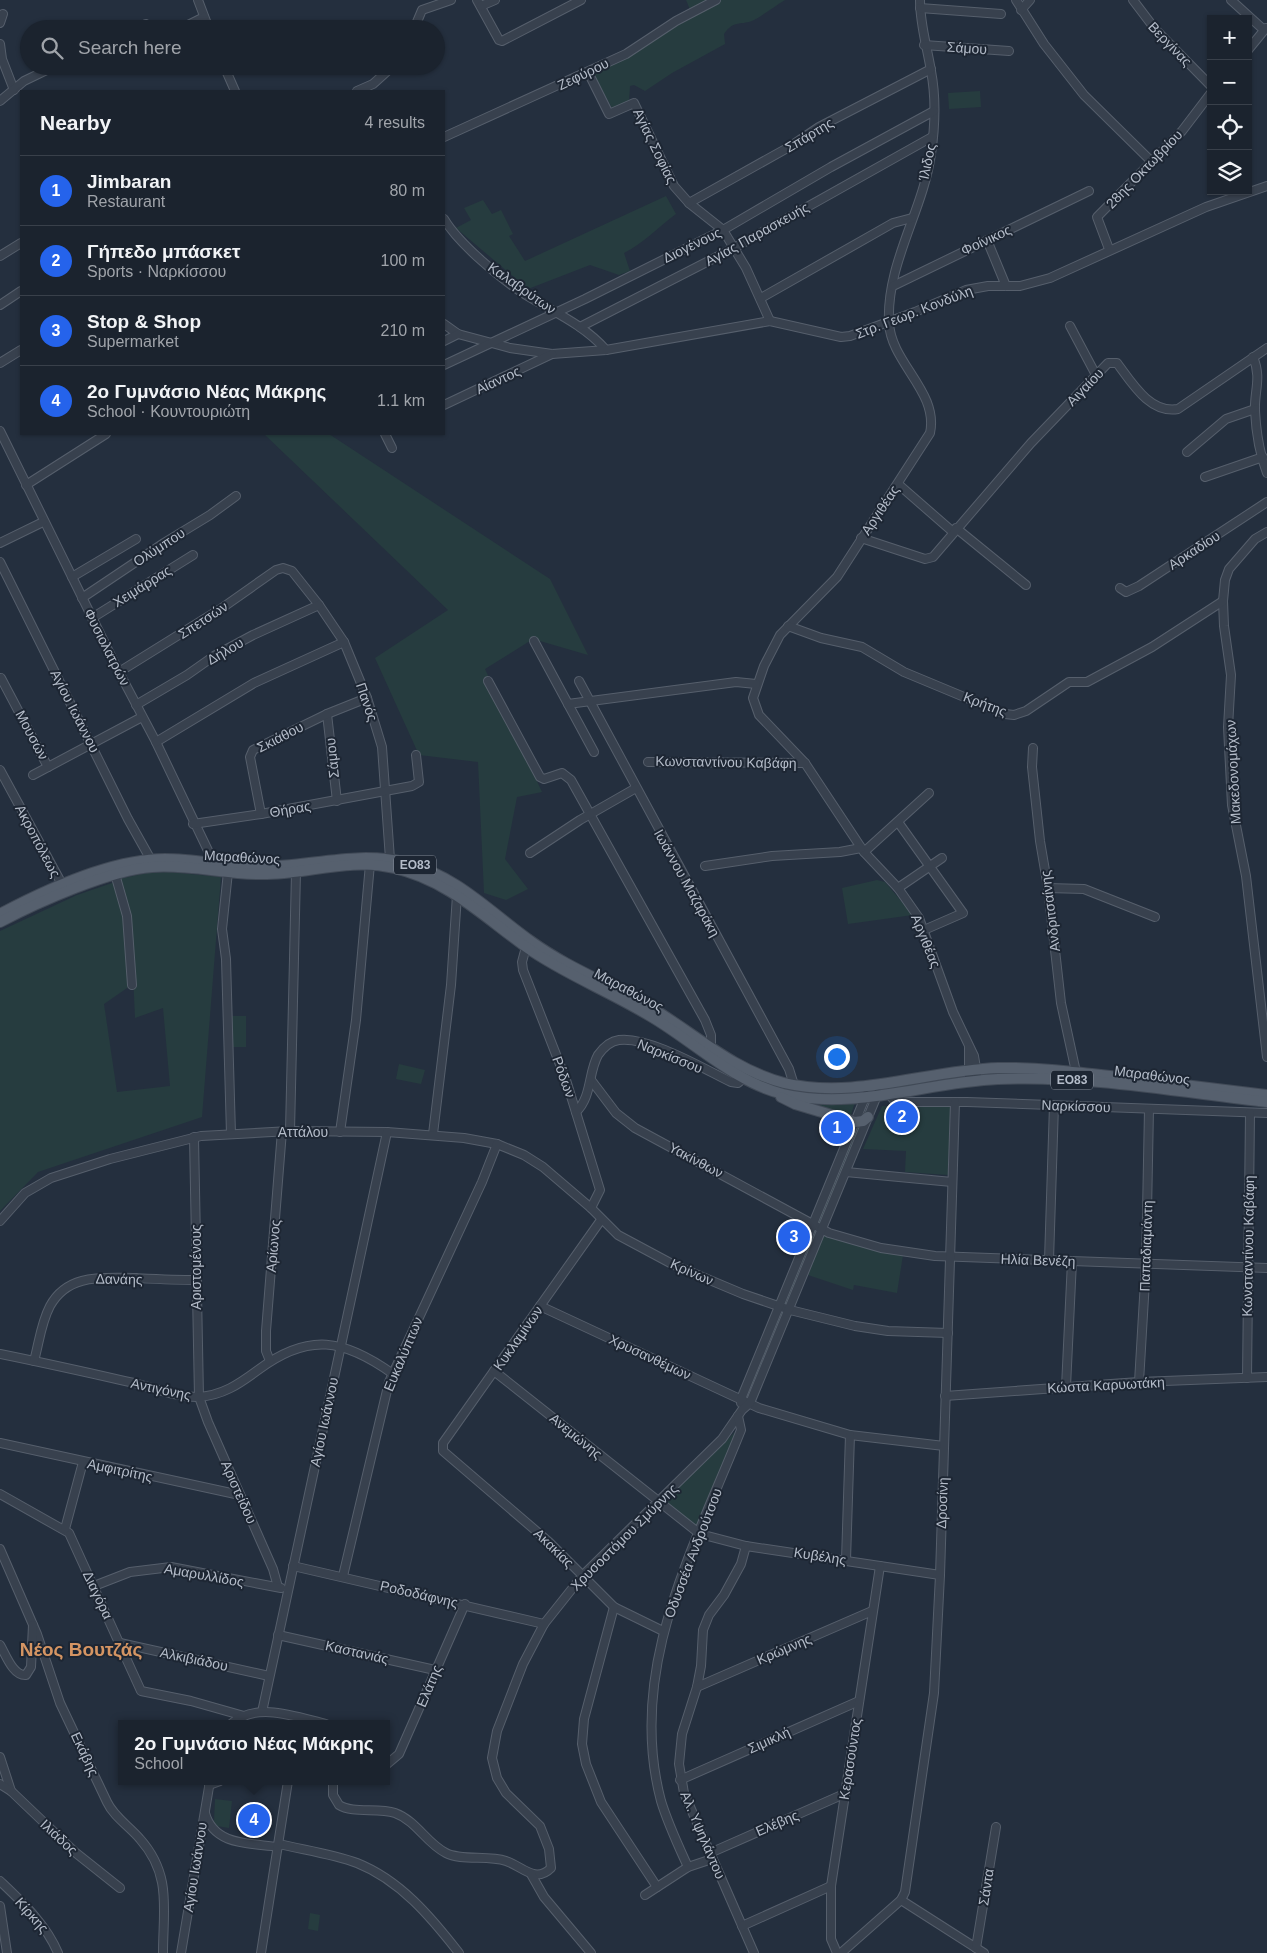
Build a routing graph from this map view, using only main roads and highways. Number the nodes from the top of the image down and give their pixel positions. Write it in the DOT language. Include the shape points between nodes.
graph roads {
  1 [pos="0,914"];
  2 [pos="0,922"];
  3 [pos="973,1076"];
  4 [pos="770,1089"];
  5 [pos="1267,1095"];
  6 [pos="1267,1102"];
  7 [pos="868,1117"];
  1 -- 3 [label="main road, Μαραθώνος / ΕΟ83" via="114,866 151,860 258,867 345,858 390,859 431,871 461,887 542,949 648,1006 751,1072 794,1085 839,1089"];
  2 -- 4 [label="main road, Μαραθώνος / ΕΟ83" via="115,874 140,868 173,866 265,874 344,865 389,866 417,874 457,895 562,970 654,1018 745,1077"];
  3 -- 4 [label="main road, Μαραθώνος / ΕΟ83" via="866,1096 816,1099"];
  3 -- 5 [label="main road, Μαραθώνος / ΕΟ83" via="1026,1068"];
  3 -- 6 [label="main road, Μαραθώνος / ΕΟ83" via="1075,1080"];
  4 -- 7 [label="main road" via="787,1101 855,1122 863,1122"];
}
